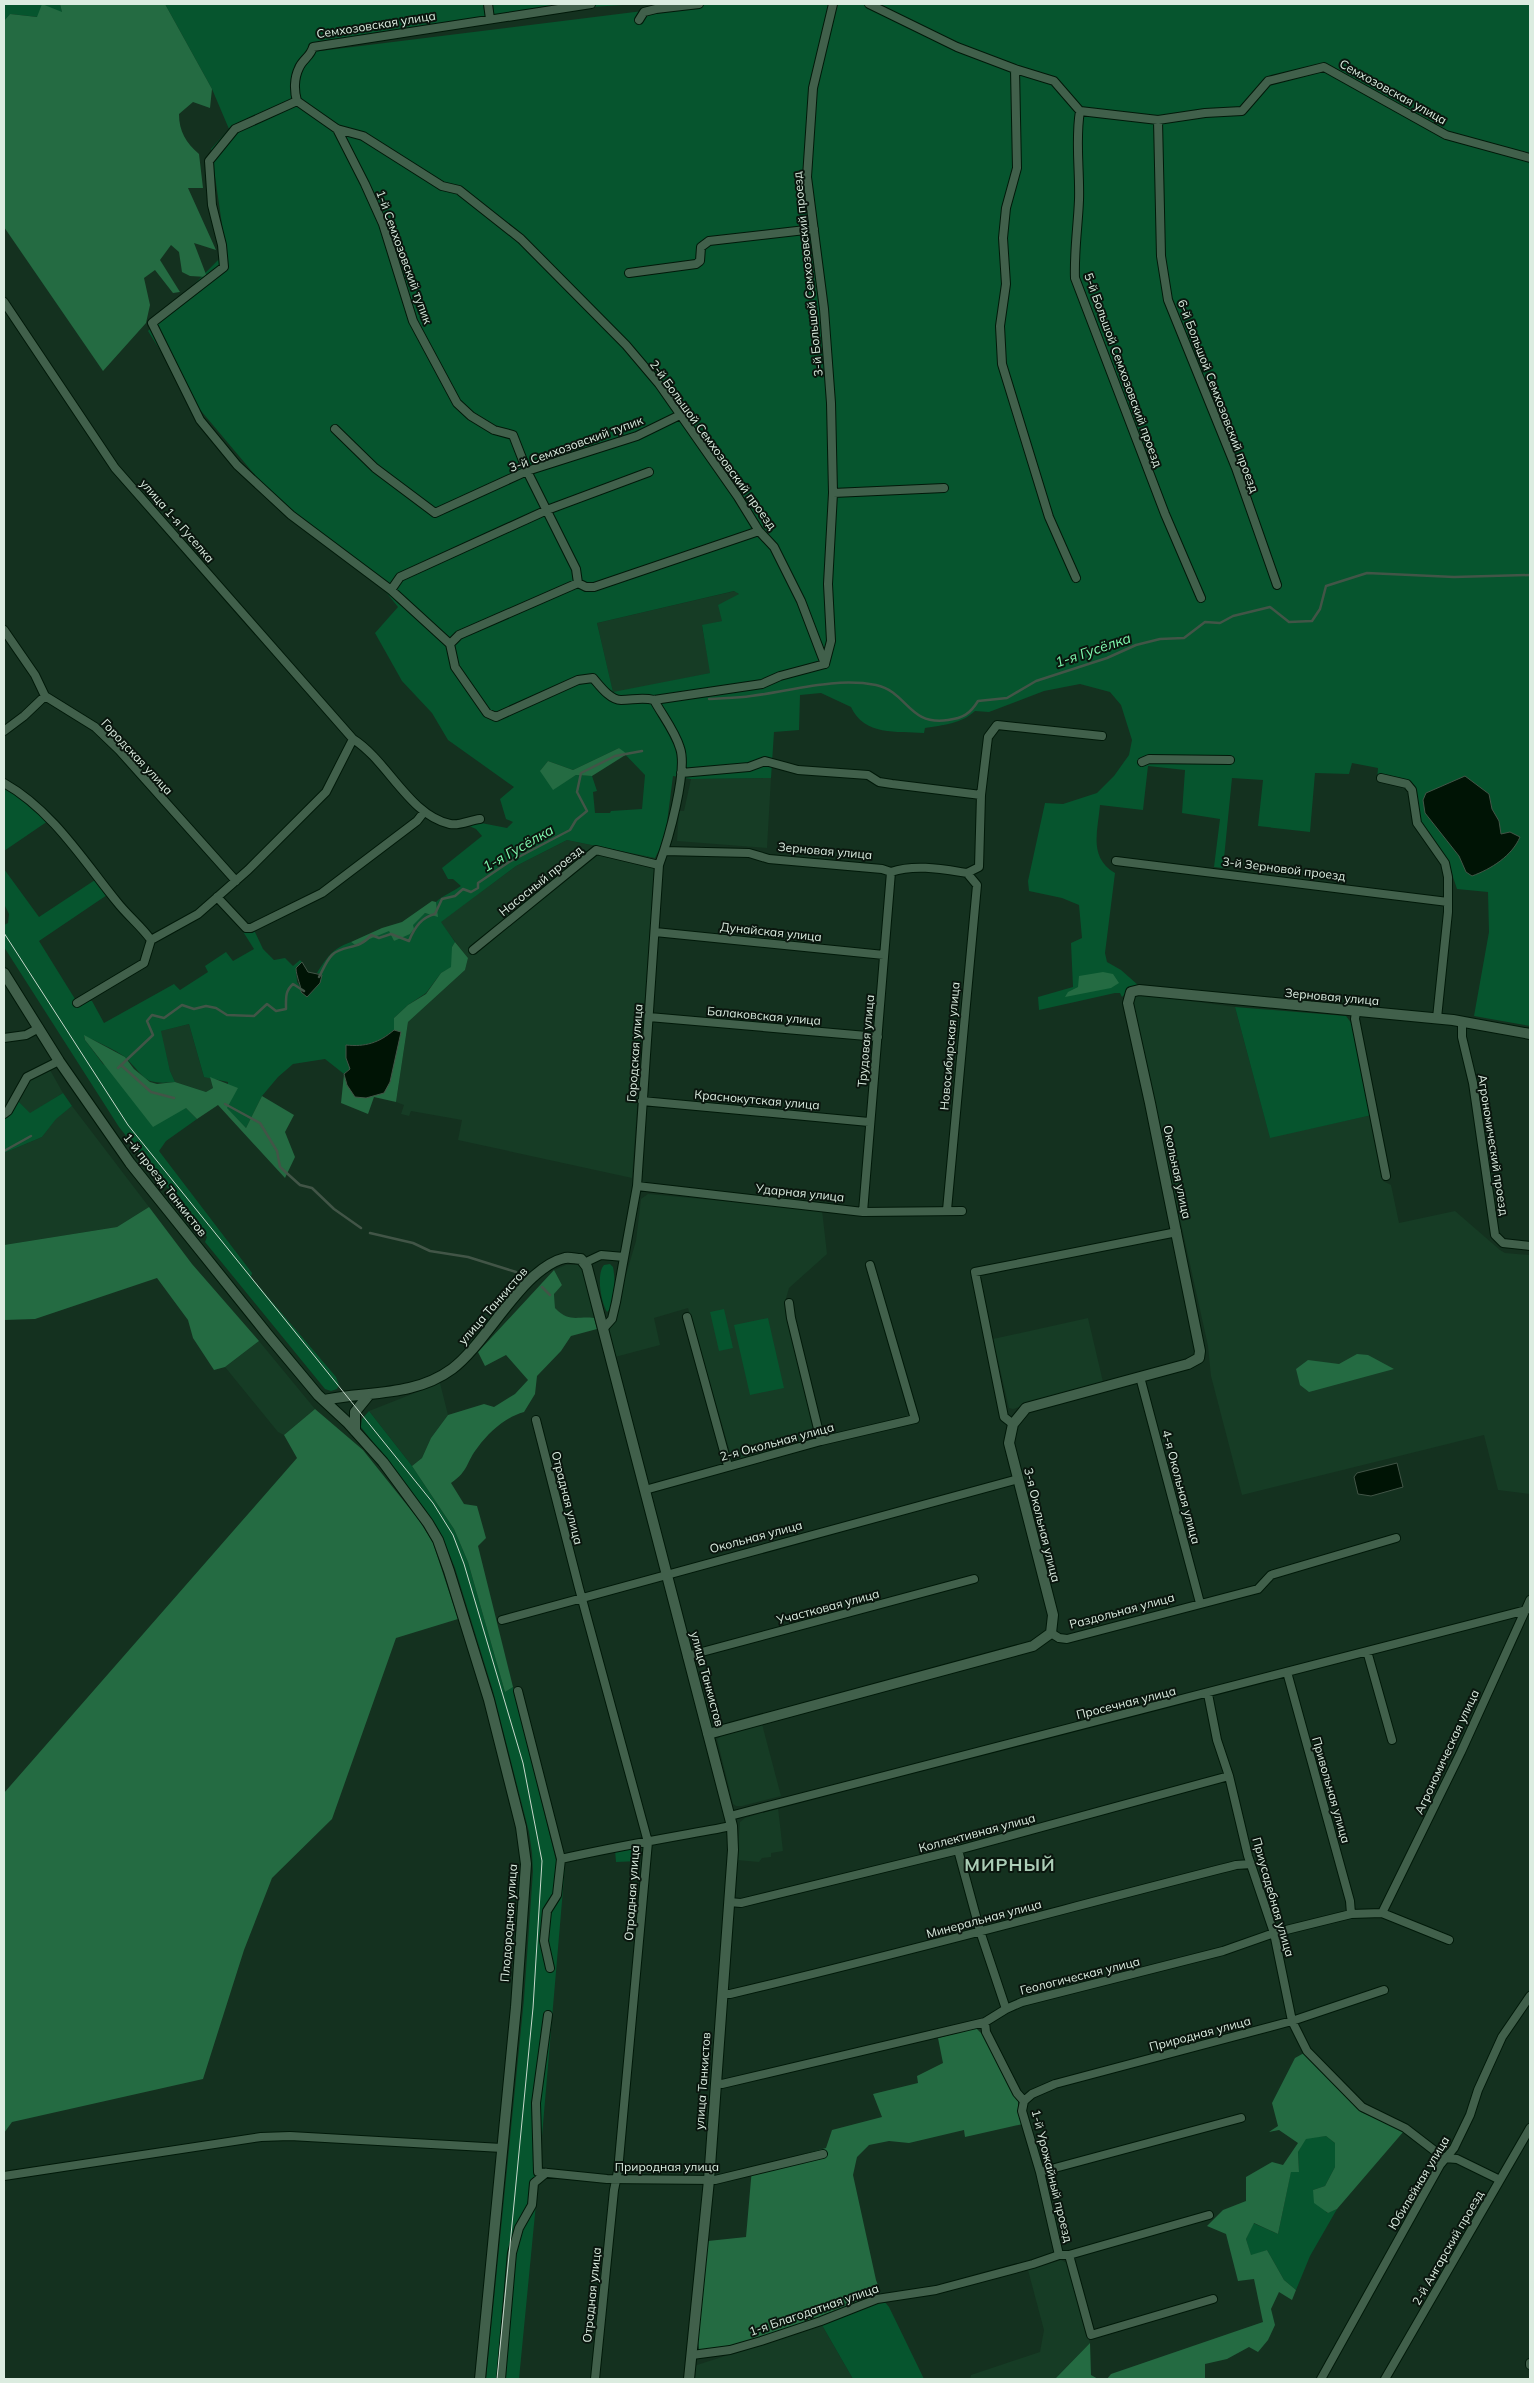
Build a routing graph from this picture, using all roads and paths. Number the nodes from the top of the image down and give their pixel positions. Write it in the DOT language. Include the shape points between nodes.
graph roads {
  1 [pos="488,4"];
  2 [pos="591,4"];
  3 [pos="699,4"];
  4 [pos="833,4"];
  5 [pos="869,4"];
  6 [pos="559,6"];
  7 [pos="490,19"];
  8 [pos="639,20"];
  9 [pos="1015,69"];
  10 [pos="297,101"];
  11 [pos="1080,111"];
  12 [pos="1158,120"];
  13 [pos="337,129"];
  14 [pos="1530,158"];
  15 [pos="814,229"];
  16 [pos="629,274"];
  17 [pos="4,302"];
  18 [pos="680,415"];
  19 [pos="335,429"];
  20 [pos="527,471"];
  21 [pos="649,472"];
  22 [pos="944,488"];
  23 [pos="833,493"];
  24 [pos="547,510"];
  25 [pos="759,530"];
  26 [pos="1076,578"];
  27 [pos="578,583"];
  28 [pos="1277,585"];
  29 [pos="391,590"];
  30 [pos="1201,598"];
  31 [pos="4,630"];
  32 [pos="450,644"];
  33 [pos="826,664"];
  34 [pos="45,696"];
  35 [pos="654,700"];
  36 [pos="4,730"];
  37 [pos="1102,736"];
  38 [pos="353,739"];
  39 [pos="1230,760"];
  40 [pos="1142,762"];
  41 [pos="680,773"];
  42 [pos="1381,778"];
  43 [pos="4,783"];
  44 [pos="981,795"];
  45 [pos="424,812"];
  46 [pos="480,819"];
  47 [pos="664,851"];
  48 [pos="1116,861"];
  49 [pos="659,865"];
  50 [pos="890,872"];
  51 [pos="967,873"];
  52 [pos="236,881"];
  53 [pos="217,897"];
  54 [pos="1448,902"];
  55 [pos="655,932"];
  56 [pos="151,940"];
  57 [pos="472,950"];
  58 [pos="884,955"];
  59 [pos="4,973"];
  60 [pos="1131,992"];
  61 [pos="77,1003"];
  62 [pos="1356,1012"];
  63 [pos="649,1016"];
  64 [pos="1437,1018"];
  65 [pos="1462,1021"];
  66 [pos="39,1028"];
  67 [pos="1530,1034"];
  68 [pos="878,1037"];
  69 [pos="4,1038"];
  70 [pos="59,1061"];
  71 [pos="642,1101"];
  72 [pos="4,1114"];
  73 [pos="869,1122"];
  74 [pos="1386,1176"];
  75 [pos="637,1186"];
  76 [pos="947,1210"];
  77 [pos="962,1211"];
  78 [pos="863,1212"];
  79 [pos="1177,1232"];
  80 [pos="1530,1246"];
  81 [pos="624,1257"];
  82 [pos="584,1263"];
  83 [pos="870,1264"];
  84 [pos="789,1303"];
  85 [pos="687,1317"];
  86 [pos="604,1329"];
  87 [pos="1140,1376"];
  88 [pos="368,1396"];
  89 [pos="324,1400"];
  90 [pos="536,1420"];
  91 [pos="1013,1424"];
  92 [pos="355,1431"];
  93 [pos="821,1441"];
  94 [pos="728,1466"];
  95 [pos="1018,1479"];
  96 [pos="645,1490"];
  97 [pos="1396,1538"];
  98 [pos="666,1575"];
  99 [pos="974,1579"];
  100 [pos="582,1598"];
  101 [pos="1530,1600"];
  102 [pos="1200,1603"];
  103 [pos="1526,1610"];
  104 [pos="502,1620"];
  105 [pos="1051,1633"];
  106 [pos="1367,1651"];
  107 [pos="687,1656"];
  108 [pos="1287,1672"];
  109 [pos="518,1691"];
  110 [pos="1208,1694"];
  111 [pos="708,1734"];
  112 [pos="1392,1740"];
  113 [pos="1229,1776"];
  114 [pos="730,1816"];
  115 [pos="732,1826"];
  116 [pos="648,1842"];
  117 [pos="958,1850"];
  118 [pos="561,1859"];
  119 [pos="1251,1864"];
  120 [pos="729,1902"];
  121 [pos="1351,1914"];
  122 [pos="1382,1914"];
  123 [pos="980,1931"];
  124 [pos="1274,1933"];
  125 [pos="1450,1940"];
  126 [pos="550,1968"];
  127 [pos="1384,1990"];
  128 [pos="722,1994"];
  129 [pos="1530,1996"];
  130 [pos="1006,2009"];
  131 [pos="548,2015"];
  132 [pos="1292,2021"];
  133 [pos="985,2022"];
  134 [pos="716,2083"];
  135 [pos="1024,2101"];
  136 [pos="1241,2118"];
  137 [pos="1530,2128"];
  138 [pos="502,2148"];
  139 [pos="823,2154"];
  140 [pos="1444,2158"];
  141 [pos="542,2172"];
  142 [pos="1040,2172"];
  143 [pos="4,2176"];
  144 [pos="616,2179"];
  145 [pos="709,2180"];
  146 [pos="1500,2180"];
  147 [pos="1208,2215"];
  148 [pos="1059,2255"];
  149 [pos="1069,2255"];
  150 [pos="1214,2299"];
  151 [pos="692,2355"];
  152 [pos="480,2379"];
  153 [pos="501,2379"];
  154 [pos="596,2379"];
  155 [pos="689,2379"];
  156 [pos="1321,2379"];
  157 [pos="1385,2379"];
  1 -- 7 [label="street"];
  2 -- 6 [label="street, Семхозовская улица"];
  3 -- 8 [label="street" via="644,12"];
  4 -- 15 [label="street, 3-й Большой Семхозовский проезд" via="813,88 807,178"];
  5 -- 9 [label="street" via="957,47"];
  6 -- 7 [label="street, Семхозовская улица"];
  7 -- 10 [label="street, Семхозовская улица" via="313,47 299,68 294,91"];
  9 -- 11 [label="street" via="1054,80"];
  9 -- 26 [label="street" via="1017,168 1006,208 1003,238 1006,284 1000,326 1002,364 1049,517"];
  10 -- 13 [label="street, 2-й Большой Семхозовский проезд"];
  10 -- 29 [label="street" via="235,129 209,161 212,205 224,267 152,323 200,420 237,465 291,515"];
  11 -- 12 [label="street, Семхозовская улица"];
  11 -- 30 [label="street, 5-й Большой Семхозовский проезд" via="1075,278 1165,514"];
  12 -- 14 [label="street, Семхозовская улица" via="1242,111 1268,81 1324,67 1446,134"];
  12 -- 28 [label="street, 6-й Большой Семхозовский проезд" via="1161,256 1168,300 1236,468"];
  13 -- 18 [label="street, 2-й Большой Семхозовский проезд" via="363,136 442,186 459,190 521,239 626,346"];
  13 -- 20 [label="street, 1-й Семхозовский тупик" via="366,184 382,224 413,321 457,403 494,430 513,435"];
  15 -- 16 [label="street" via="709,241 701,247 700,260 696,264"];
  15 -- 23 [label="street, 3-й Большой Семхозовский проезд" via="826,321"];
  17 -- 38 [label="street, улица 1-я Гуселка" via="115,468"];
  18 -- 20 [label="street, 3-й Семхозовский тупик" via="638,436"];
  18 -- 25 [label="street, 2-й Большой Семхозовский проезд"];
  19 -- 20 [label="street, 3-й Семхозовский тупик" via="375,468 435,513"];
  20 -- 24 [label="street, 1-й Семхозовский тупик"];
  21 -- 24 [label="street"];
  22 -- 23 [label="street"];
  23 -- 33 [label="street, 3-й Большой Семхозовский проезд" via="828,584 831,641"];
  24 -- 27 [label="street, 1-й Семхозовский тупик" via="576,570"];
  24 -- 29 [label="street" via="400,577"];
  25 -- 27 [label="street" via="594,587"];
  25 -- 33 [label="street, 2-й Большой Семхозовский проезд" via="774,547 801,601"];
  27 -- 32 [label="street" via="459,635"];
  29 -- 32 [label="street"];
  31 -- 34 [label="street" via="35,675"];
  32 -- 35 [label="street" via="460,675 487,713 496,717 578,680 593,678 611,697 620,701 640,697"];
  33 -- 35 [label="street" via="762,684"];
  34 -- 36 [label="street"];
  34 -- 52 [label="street, Городская улица" via="101,732"];
  35 -- 41 [label="street, Городская улица" via="680,747 683,760"];
  37 -- 44 [label="street" via="997,725 988,737"];
  38 -- 45 [label="street, улица 1-я Гуселка" via="368,749"];
  38 -- 52 [label="street" via="326,792"];
  39 -- 40 [label="street" via="1149,759"];
  41 -- 44 [label="street" via="749,767 765,761 798,770 868,775 880,782"];
  41 -- 47 [label="street, Городская улица"];
  42 -- 54 [label="street" via="1407,784 1412,790 1417,823 1445,863"];
  43 -- 56 [label="street" via="24,794 50,819"];
  44 -- 51 [label="street" via="978,867"];
  45 -- 46 [label="street, улица 1-я Гуселка" via="450,824"];
  45 -- 53 [label="street" via="417,821 322,892 251,928 246,928"];
  47 -- 49 [label="street, Городская улица"];
  47 -- 50 [label="street, Зерновая улица" via="749,853"];
  48 -- 54 [label="street, 3-й Зерновой проезд"];
  49 -- 55 [label="street, Городская улица"];
  49 -- 57 [label="street, Насосный проезд" via="596,850"];
  50 -- 51 [label="street, Зерновая улица" via="906,867"];
  50 -- 58 [label="street, Трудовая улица"];
  51 -- 76 [label="street, Новосибирская улица" via="977,885"];
  52 -- 53 [label="street"];
  53 -- 56 [label="street" via="198,914"];
  54 -- 64 [label="street"];
  55 -- 58 [label="street, Дунайская улица"];
  55 -- 63 [label="street, Городская улица"];
  56 -- 61 [label="street" via="144,963"];
  58 -- 68 [label="street, Трудовая улица"];
  59 -- 66 [label="main road, 1-й проезд Танкистов"];
  60 -- 62 [label="main road, Зерновая улица" via="1139,990"];
  60 -- 79 [label="main road, Окольная улица" via="1128,1003"];
  62 -- 64 [label="main road, Зерновая улица"];
  62 -- 74 [label="street"];
  63 -- 68 [label="street, Балаковская улица"];
  63 -- 71 [label="street, Городская улица"];
  64 -- 65 [label="main road, Зерновая улица"];
  65 -- 67 [label="main road, Зерновая улица"];
  65 -- 80 [label="street, Агрономический проезд" via="1495,1235 1503,1243"];
  66 -- 69 [label="street" via="26,1035"];
  66 -- 70 [label="main road, 1-й проезд Танкистов"];
  68 -- 73 [label="street, Трудовая улица"];
  70 -- 72 [label="street" via="27,1077"];
  70 -- 89 [label="main road, 1-й проезд Танкистов" via="153,1192"];
  71 -- 73 [label="street, Краснокутская улица"];
  71 -- 75 [label="street, Городская улица"];
  73 -- 78 [label="street, Трудовая улица"];
  75 -- 78 [label="street, Ударная улица"];
  75 -- 81 [label="street, Городская улица"];
  76 -- 77 [label="street, Ударная улица"];
  76 -- 78 [label="street, Ударная улица"];
  79 -- 87 [label="main road, Окольная улица" via="1200,1343 1199,1358 1188,1364"];
  79 -- 91 [label="street" via="975,1272 1004,1417"];
  81 -- 82 [label="street" via="601,1255"];
  81 -- 86 [label="street, Городская улица" via="612,1319"];
  82 -- 86 [label="main road, улица Танкистов"];
  82 -- 88 [label="main road, улица Танкистов" via="580,1259 567,1258 552,1263 531,1279 469,1353 452,1368 399,1391"];
  83 -- 93 [label="street, 2-я Окольная улица" via="915,1419"];
  84 -- 93 [label="street"];
  85 -- 94 [label="street"];
  86 -- 96 [label="main road, улица Танкистов"];
  87 -- 91 [label="main road" via="1026,1408"];
  87 -- 102 [label="street, 4-я Окольная улица"];
  88 -- 89 [label="main road, улица Танкистов"];
  88 -- 92 [label="main road" via="355,1412"];
  89 -- 92 [label="main road, Плодородная улица"];
  90 -- 100 [label="street, Отрадная улица"];
  91 -- 95 [label="main road, 3-я Окольная улица" via="1009,1443"];
  92 -- 138 [label="main road, Плодородная улица" via="402,1488 438,1540 478,1661 521,1827 526,1864"];
  93 -- 94 [label="street, 2-я Окольная улица"];
  94 -- 96 [label="street, 2-я Окольная улица"];
  95 -- 98 [label="street, Окольная улица"];
  95 -- 105 [label="main road, 3-я Окольная улица" via="1053,1615"];
  96 -- 98 [label="main road, улица Танкистов"];
  97 -- 102 [label="street, Раздольная улица" via="1271,1574 1258,1589"];
  98 -- 100 [label="street, Окольная улица"];
  98 -- 107 [label="main road, улица Танкистов"];
  99 -- 107 [label="street, Участковая улица"];
  100 -- 104 [label="street, Окольная улица"];
  100 -- 116 [label="street, Отрадная улица"];
  101 -- 103 [label="street, Агрономическая улица"];
  102 -- 105 [label="street, Раздольная улица" via="1067,1639"];
  103 -- 106 [label="street, Просечная улица"];
  103 -- 122 [label="street, Агрономическая улица"];
  105 -- 111 [label="main road" via="1033,1646"];
  106 -- 108 [label="street, Просечная улица"];
  106 -- 112 [label="street"];
  107 -- 111 [label="main road, улица Танкистов"];
  108 -- 110 [label="street, Просечная улица"];
  108 -- 121 [label="street, Привольная улица"];
  109 -- 118 [label="street"];
  110 -- 113 [label="street, Приусадебная улица" via="1217,1740"];
  110 -- 114 [label="street, Просечная улица"];
  111 -- 114 [label="main road, улица Танкистов"];
  113 -- 117 [label="street, Коллективная улица"];
  113 -- 119 [label="street, Приусадебная улица"];
  114 -- 115 [label="main road, улица Танкистов"];
  115 -- 116 [label="street"];
  115 -- 120 [label="main road, улица Танкистов"];
  116 -- 118 [label="street"];
  116 -- 144 [label="street, Отрадная улица"];
  117 -- 120 [label="street, Коллективная улица" via="741,1904"];
  117 -- 123 [label="street"];
  118 -- 126 [label="street" via="557,1895 547,1911 544,1941"];
  119 -- 123 [label="street, Минеральная улица" via="1236,1865"];
  119 -- 124 [label="street, Приусадебная улица"];
  120 -- 128 [label="main road, улица Танкистов"];
  121 -- 122 [label="street, Геологическая улица"];
  121 -- 124 [label="street, Геологическая улица"];
  122 -- 125 [label="street, Геологическая улица"];
  123 -- 128 [label="street, Минеральная улица" via="862,1963"];
  123 -- 130 [label="street"];
  124 -- 130 [label="street, Геологическая улица" via="1223,1952 1022,2002"];
  124 -- 132 [label="street, Приусадебная улица"];
  127 -- 132 [label="street, Природная улица"];
  128 -- 134 [label="main road, улица Танкистов"];
  129 -- 140 [label="street, Юбилейная улица" via="1502,2037 1470,2115 1454,2148"];
  130 -- 133 [label="street, Геологическая улица"];
  131 -- 141 [label="street" via="536,2103"];
  132 -- 135 [label="street, Природная улица" via="1056,2084"];
  132 -- 140 [label="street, Приусадебная улица" via="1307,2051 1362,2108 1405,2128"];
  133 -- 134 [label="street, Геологическая улица"];
  133 -- 135 [label="street, 1-й Урожайный проезд" via="986,2032 1017,2094"];
  134 -- 145 [label="main road, улица Танкистов"];
  135 -- 142 [label="street, 1-й Урожайный проезд" via="1022,2111"];
  136 -- 142 [label="street"];
  137 -- 146 [label="street, 2-й Ангарский проезд"];
  138 -- 143 [label="street" via="261,2137"];
  138 -- 152 [label="main road, Плодородная улица"];
  139 -- 145 [label="street, Природная улица"];
  140 -- 146 [label="street, Приусадебная улица" via="1457,2159"];
  140 -- 156 [label="street, Юбилейная улица"];
  141 -- 144 [label="street, Природная улица"];
  141 -- 153 [label="street" via="534,2183 532,2206 519,2228 512,2253"];
  142 -- 148 [label="street, 1-й Урожайный проезд"];
  144 -- 145 [label="street, Природная улица"];
  144 -- 154 [label="street, Отрадная улица"];
  145 -- 151 [label="main road, улица Танкистов"];
  146 -- 157 [label="street, 2-й Ангарский проезд"];
  147 -- 149 [label="street, 1-я Благодатная улица"];
  148 -- 149 [label="street, 1-я Благодатная улица"];
  148 -- 151 [label="street, 1-я Благодатная улица" via="936,2290 877,2299 730,2350"];
  149 -- 150 [label="street" via="1091,2335"];
  151 -- 155 [label="main road, улица Танкистов"];
}
